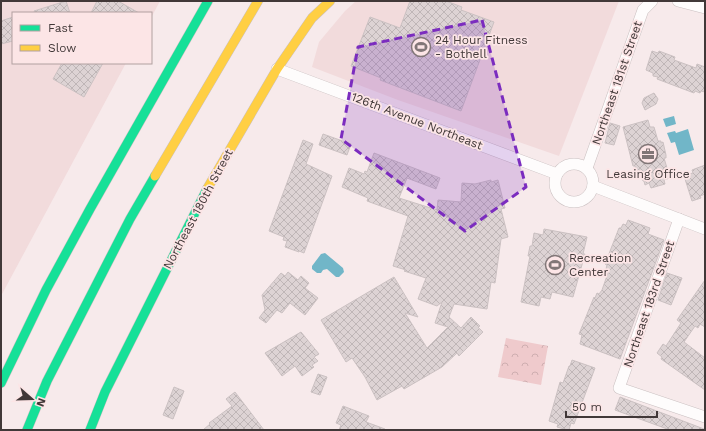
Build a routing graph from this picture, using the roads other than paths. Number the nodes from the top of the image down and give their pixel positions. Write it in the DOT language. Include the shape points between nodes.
graph roads {
  1 [pos="208,1"];
  2 [pos="258,1"];
  3 [pos="330,1"];
  4 [pos="652,1"];
  5 [pos="678,1"];
  6 [pos="705,8"];
  7 [pos="277,69"];
  8 [pos="587,168"];
  9 [pos="557,174"];
  10 [pos="593,186"];
  11 [pos="679,219"];
  12 [pos="705,229"];
  13 [pos="1,384"];
  14 [pos="705,417"];
  15 [pos="27,430"];
  16 [pos="90,430"];
  1 -- 13 [label="main road" via="46,290"];
  2 -- 15 [label="main road" via="130,219 47,382"];
  3 -- 7 [label="main road, Northeast 180th Street" via="312,18"];
  4 -- 8 [label="street, Northeast 181st Street" via="643,10"];
  5 -- 6 [label="street"];
  7 -- 9 [label="street, 126th Avenue Northeast"];
  7 -- 16 [label="main road, Northeast 180th Street" via="207,190 108,385"];
  8 -- 9 [label="street" via="572,164"];
  8 -- 10 [label="street"];
  9 -- 10 [label="street" via="557,191 569,202 579,202 586,198"];
  10 -- 11 [label="street"];
  11 -- 12 [label="street"];
  11 -- 14 [label="street, Northeast 183rd Street" via="619,388"];
}
